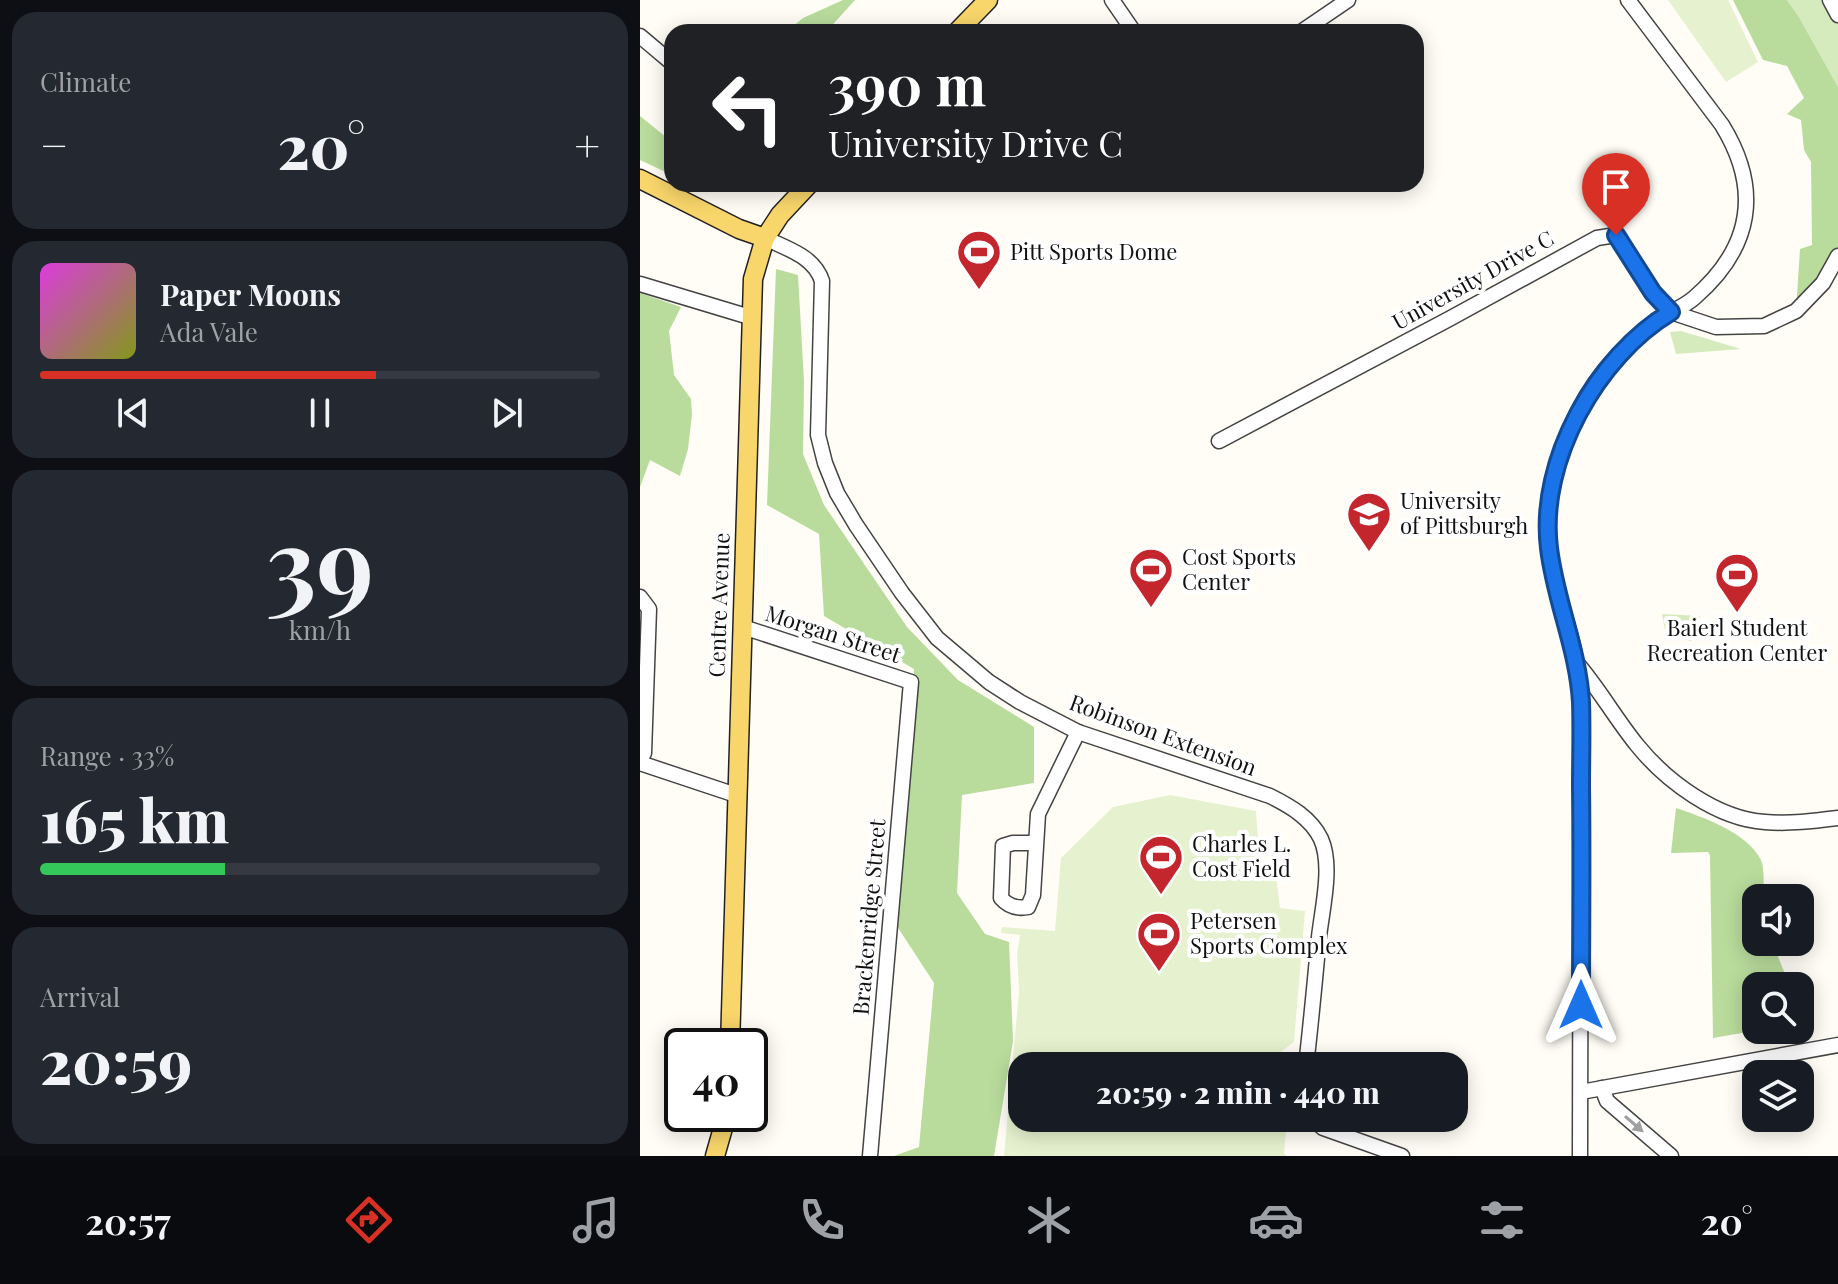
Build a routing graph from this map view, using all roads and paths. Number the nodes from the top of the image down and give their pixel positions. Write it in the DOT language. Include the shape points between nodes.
graph roads {
  1 [pos="988,0"];
  2 [pos="1112,0"];
  3 [pos="1348,0"];
  4 [pos="1628,0"];
  5 [pos="1830,0"];
  6 [pos="1838,15"];
  7 [pos="965,24"];
  8 [pos="1128,24"];
  9 [pos="1313,24"];
  10 [pos="640,36"];
  11 [pos="664,56"];
  12 [pos="640,179"];
  13 [pos="664,191"];
  14 [pos="666,192"];
  15 [pos="802,192"];
  16 [pos="765,238"];
  17 [pos="1838,256"];
  18 [pos="640,284"];
  19 [pos="1671,312"];
  20 [pos="753,318"];
  21 [pos="1219,441"];
  22 [pos="645,603"];
  23 [pos="743,627"];
  24 [pos="1575,661"];
  25 [pos="911,682"];
  26 [pos="1078,732"];
  27 [pos="640,761"];
  28 [pos="736,795"];
  29 [pos="1838,818"];
  30 [pos="1036,843"];
  31 [pos="730,1028"];
  32 [pos="1838,1045"];
  33 [pos="1307,1052"];
  34 [pos="1602,1088"];
  35 [pos="1581,1092"];
  36 [pos="722,1132"];
  37 [pos="1334,1132"];
  38 [pos="715,1156"];
  39 [pos="870,1156"];
  40 [pos="1402,1156"];
  41 [pos="1580,1156"];
  42 [pos="1671,1156"];
  1 -- 7 [label="main road"];
  2 -- 8 [label="street"];
  3 -- 9 [label="street"];
  4 -- 19 [label="street" via="1722,125 1744,174 1746,211 1730,257 1692,300"];
  5 -- 6 [label="street"];
  10 -- 11 [label="street"];
  12 -- 13 [label="main road"];
  14 -- 16 [label="main road"];
  15 -- 16 [label="main road, Centre Avenue"];
  16 -- 20 [label="main road, Centre Avenue" via="753,279"];
  16 -- 26 [label="street, Robinson Extension" via="799,254 818,270 822,281 818,435 837,493 850,514 937,638 989,682"];
  17 -- 19 [label="street" via="1823,283 1796,311 1764,326 1716,327"];
  18 -- 20 [label="street"];
  19 -- 21 [label="street, University Drive C" via="1616,235 1597,238"];
  19 -- 24 [label="street" via="1600,376 1575,417 1558,466 1549,508 1549,548"];
  20 -- 23 [label="main road, Centre Avenue"];
  22 -- 27 [label="street"];
  23 -- 25 [label="street, Morgan Street"];
  23 -- 28 [label="main road, Centre Avenue"];
  24 -- 29 [label="street" via="1652,763 1710,805 1763,822"];
  24 -- 35 [label="street" via="1581,715"];
  25 -- 39 [label="street, Brackenridge Street"];
  26 -- 30 [label="street" via="1038,814"];
  26 -- 33 [label="street, Robinson Extension" via="1270,796 1303,816 1321,838 1325,888"];
  27 -- 28 [label="street"];
  28 -- 31 [label="main road, Centre Avenue"];
  30 -- 30 [label="street" via="1003,846 1001,898 1008,905 1024,908 1030,903"];
  32 -- 34 [label="street"];
  34 -- 35 [label="street"];
  34 -- 42 [label="street, one-way" via="1607,1101"];
  35 -- 41 [label="street"];
  36 -- 38 [label="main road"];
  37 -- 40 [label="street"];
}
